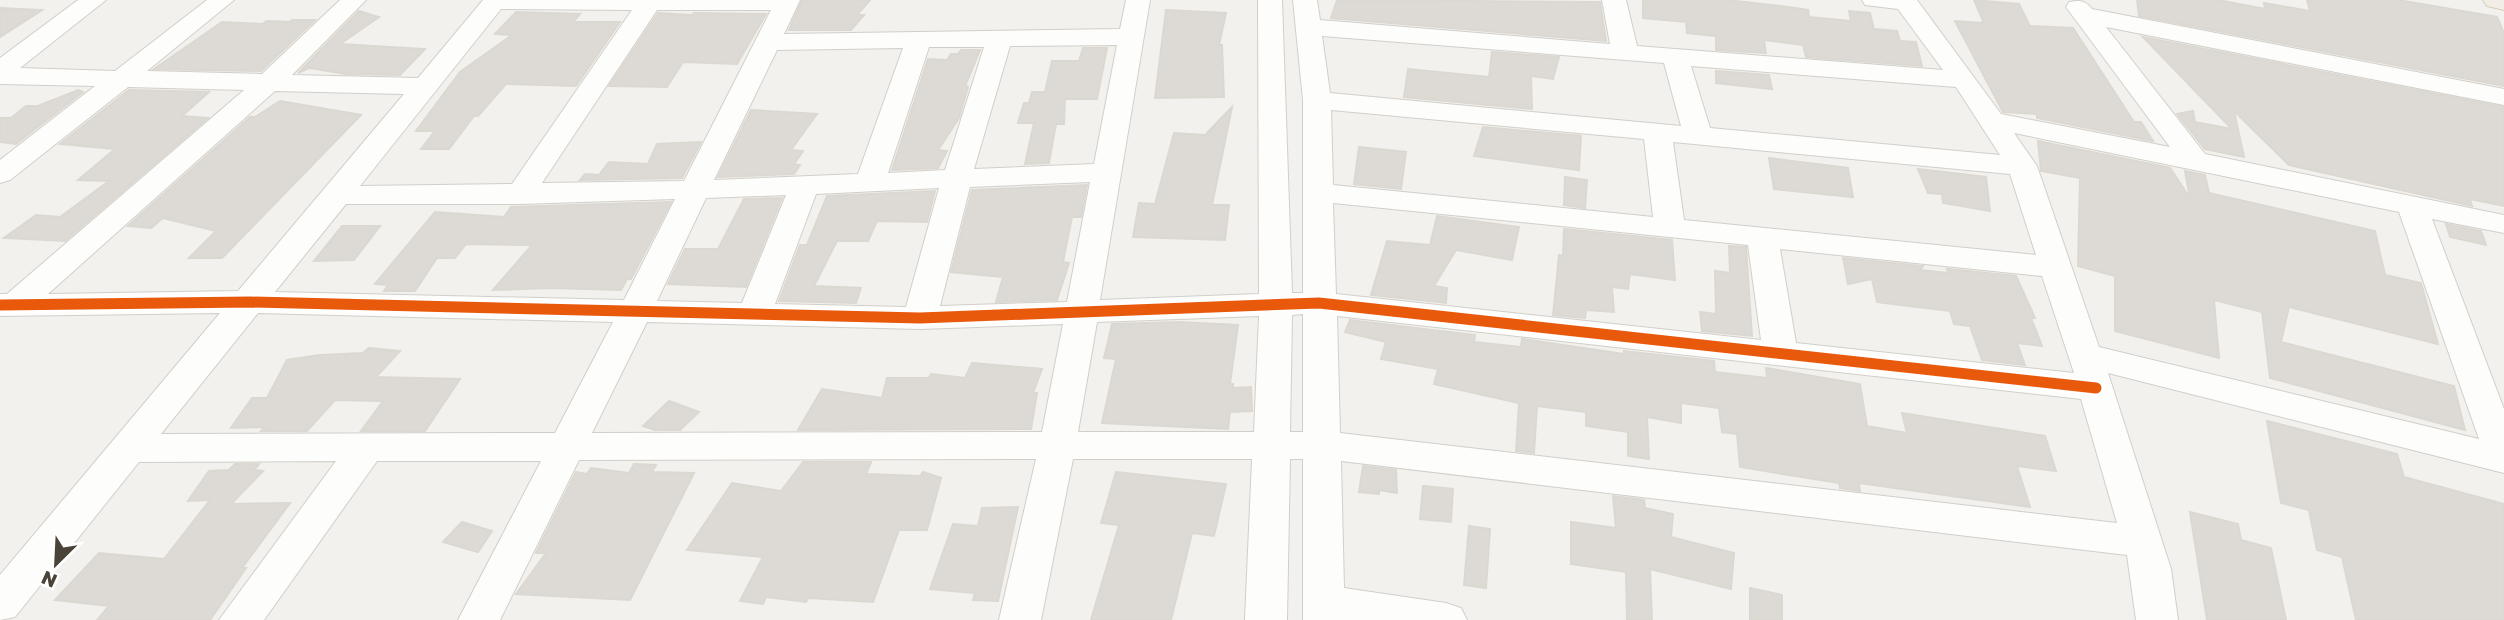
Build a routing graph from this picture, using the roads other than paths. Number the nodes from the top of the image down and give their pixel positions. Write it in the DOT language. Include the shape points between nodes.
graph roads {
  1 [pos="94,0"];
  2 [pos="222,0"];
  3 [pos="354,0"];
  4 [pos="1138,0"];
  5 [pos="1270,0"];
  6 [pos="1614,0"];
  7 [pos="1874,0"];
  8 [pos="2497,0"];
  9 [pos="496,1"];
  10 [pos="1905,1"];
  11 [pos="2504,1"];
  12 [pos="650,2"];
  13 [pos="788,2"];
  14 [pos="2078,8"];
  15 [pos="1307,14"];
  16 [pos="1132,37"];
  17 [pos="999,39"];
  18 [pos="919,40"];
  19 [pos="768,42"];
  20 [pos="1625,52"];
  21 [pos="1675,57"];
  22 [pos="0,73"];
  23 [pos="124,79"];
  24 [pos="1964,80"];
  25 [pos="269,82"];
  26 [pos="426,86"];
  27 [pos="2504,97"];
  28 [pos="1317,100"];
  29 [pos="1992,120"];
  30 [pos="1657,132"];
  31 [pos="1698,136"];
  32 [pos="2194,160"];
  33 [pos="2022,166"];
  34 [pos="1107,172"];
  35 [pos="0,174"];
  36 [pos="957,178"];
  37 [pos="870,181"];
  38 [pos="804,186"];
  39 [pos="694,190"];
  40 [pos="1318,192"];
  41 [pos="337,195"];
  42 [pos="519,195"];
  43 [pos="2412,206"];
  44 [pos="2504,224"];
  45 [pos="1670,228"];
  46 [pos="1762,237"];
  47 [pos="2055,267"];
  48 [pos="250,302"];
  49 [pos="1276,303"];
  50 [pos="1319,303"];
  51 [pos="8,304"];
  52 [pos="1080,311"];
  53 [pos="635,312"];
  54 [pos="754,315"];
  55 [pos="920,318"];
  56 [pos="1780,353"];
  57 [pos="2091,371"];
  58 [pos="1058,444"];
  59 [pos="1273,444"];
  60 [pos="1324,445"];
  61 [pos="566,447"];
  62 [pos="366,448"];
  63 [pos="130,449"];
  64 [pos="2504,459"];
  65 [pos="2142,541"];
  66 [pos="0,605"];
  67 [pos="1325,611"];
  68 [pos="240,620"];
  69 [pos="479,620"];
  70 [pos="1020,620"];
  71 [pos="1266,620"];
  72 [pos="1447,620"];
  73 [pos="2157,620"];
  1 -- 22 [label="street"];
  2 -- 23 [label="street"];
  3 -- 25 [label="street"];
  4 -- 16 [label="street"];
  5 -- 49 [label="street"];
  6 -- 20 [label="street"];
  7 -- 10 [label="street"];
  8 -- 11 [label="main road"];
  9 -- 12 [label="street"];
  9 -- 26 [label="street"];
  10 -- 24 [label="street"];
  12 -- 13 [label="street"];
  12 -- 42 [label="street"];
  13 -- 19 [label="street"];
  14 -- 27 [label="street"];
  14 -- 32 [label="street"];
  15 -- 20 [label="street"];
  15 -- 28 [label="street"];
  16 -- 17 [label="street"];
  16 -- 34 [label="street"];
  17 -- 18 [label="street"];
  17 -- 36 [label="street"];
  18 -- 19 [label="street"];
  18 -- 37 [label="street"];
  19 -- 39 [label="street"];
  20 -- 21 [label="street"];
  21 -- 24 [label="street"];
  21 -- 31 [label="street"];
  22 -- 23 [label="street"];
  23 -- 25 [label="street"];
  23 -- 35 [label="street"];
  24 -- 29 [label="street"];
  25 -- 26 [label="street"];
  25 -- 51 [label="street"];
  26 -- 41 [label="street"];
  28 -- 30 [label="street"];
  28 -- 40 [label="street"];
  29 -- 32 [label="street"];
  29 -- 33 [label="street"];
  30 -- 31 [label="street"];
  30 -- 45 [label="street"];
  31 -- 33 [label="street"];
  32 -- 43 [label="street"];
  33 -- 47 [label="street"];
  34 -- 36 [label="street"];
  34 -- 52 [label="street"];
  36 -- 37 [label="street"];
  36 -- 55 [label="street"];
  37 -- 38 [label="street"];
  38 -- 39 [label="street"];
  38 -- 54 [label="street"];
  39 -- 42 [label="street"];
  39 -- 53 [label="street"];
  40 -- 45 [label="street"];
  40 -- 50 [label="street"];
  41 -- 42 [label="street"];
  41 -- 48 [label="street"];
  43 -- 44 [label="street"];
  43 -- 64 [label="street"];
  45 -- 46 [label="street"];
  46 -- 47 [label="street"];
  46 -- 56 [label="street"];
  47 -- 57 [label="street"];
  48 -- 51 [label="street"];
  48 -- 53 [label="street"];
  48 -- 63 [label="street"];
  49 -- 50 [label="street"];
  49 -- 52 [label="street"];
  49 -- 59 [label="street"];
  50 -- 56 [label="street"];
  50 -- 60 [label="street"];
  52 -- 55 [label="street"];
  52 -- 58 [label="street"];
  53 -- 54 [label="street"];
  53 -- 61 [label="street"];
  54 -- 55 [label="street"];
  56 -- 57 [label="street"];
  57 -- 64 [label="street"];
  57 -- 65 [label="street"];
  58 -- 59 [label="street"];
  58 -- 61 [label="street"];
  58 -- 70 [label="street"];
  59 -- 60 [label="street"];
  59 -- 71 [label="street"];
  60 -- 65 [label="street"];
  60 -- 67 [label="street"];
  61 -- 62 [label="street"];
  61 -- 69 [label="street"];
  62 -- 63 [label="street"];
  62 -- 68 [label="street"];
  63 -- 66 [label="street"];
  65 -- 73 [label="street" via="2151,569"];
  67 -- 72 [label="street"];
}
